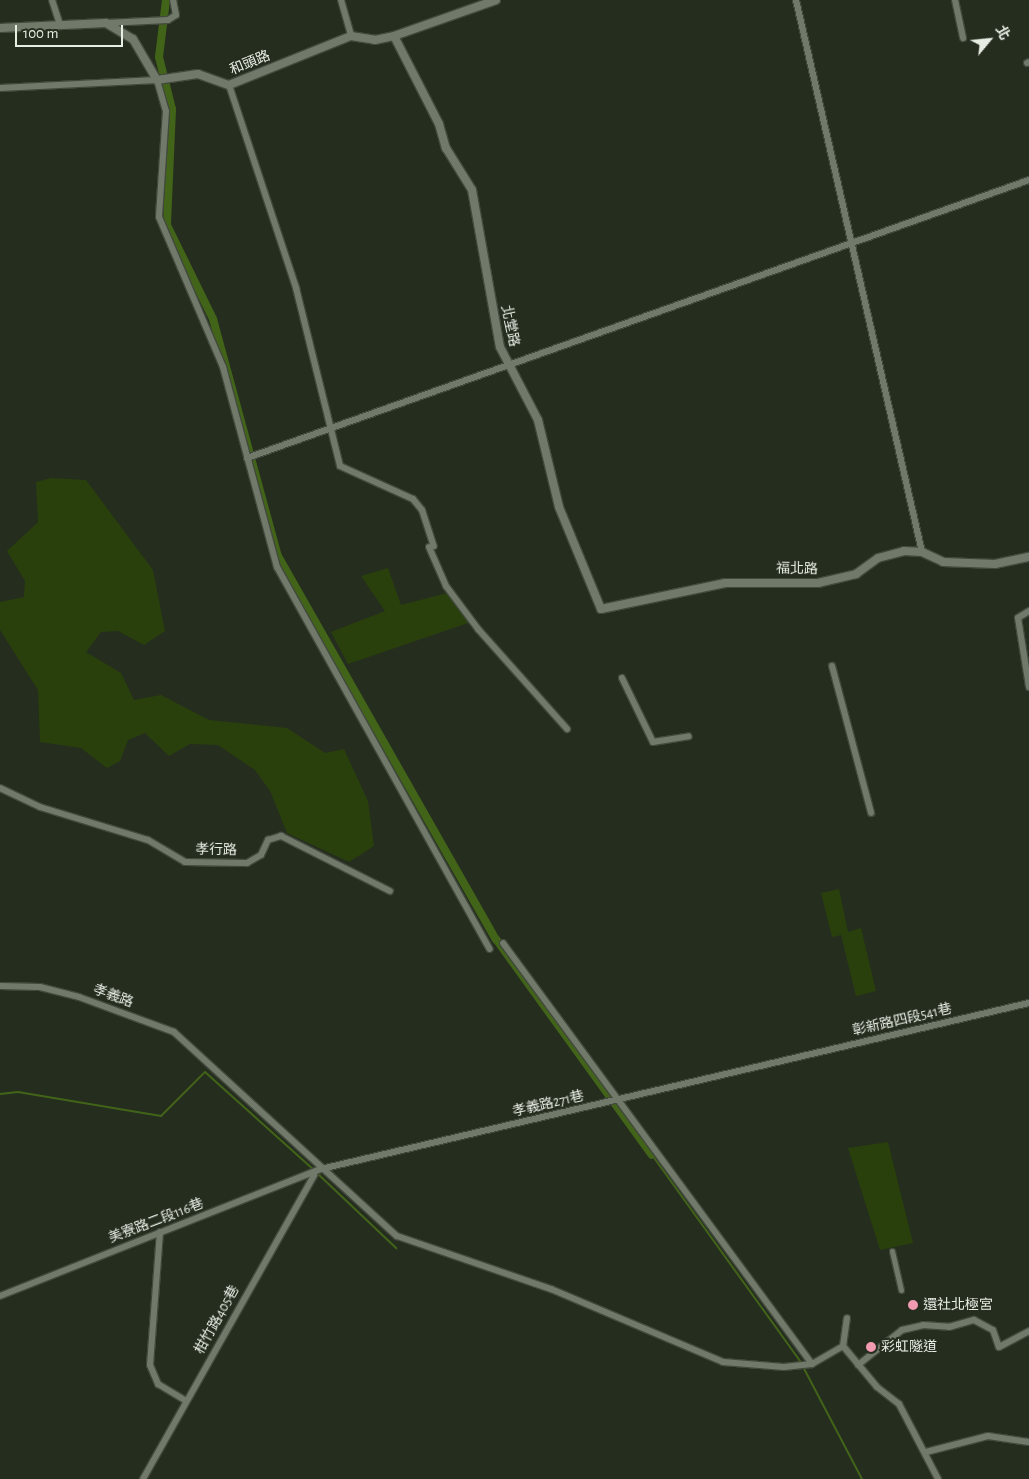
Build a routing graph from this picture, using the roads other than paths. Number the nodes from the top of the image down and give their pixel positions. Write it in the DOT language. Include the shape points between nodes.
graph roads {
  1 [pos="52,0"];
  2 [pos="173,0"];
  3 [pos="341,0"];
  4 [pos="496,0"];
  5 [pos="796,0"];
  6 [pos="955,0"];
  7 [pos="106,23"];
  8 [pos="60,26"];
  9 [pos="0,28"];
  10 [pos="351,36"];
  11 [pos="394,36"];
  12 [pos="963,38"];
  13 [pos="157,80"];
  14 [pos="229,85"];
  15 [pos="0,88"];
  16 [pos="1029,180"];
  17 [pos="851,244"];
  18 [pos="510,366"];
  19 [pos="331,429"];
  20 [pos="247,458"];
  21 [pos="922,552"];
  22 [pos="1029,556"];
  23 [pos="645,602"];
  24 [pos="1029,611"];
  25 [pos="832,666"];
  26 [pos="622,678"];
  27 [pos="1029,687"];
  28 [pos="567,730"];
  29 [pos="689,736"];
  30 [pos="0,788"];
  31 [pos="871,813"];
  32 [pos="390,891"];
  33 [pos="503,943"];
  34 [pos="490,949"];
  35 [pos="0,986"];
  36 [pos="1029,1003"];
  37 [pos="781,1062"];
  38 [pos="619,1100"];
  39 [pos="321,1169"];
  40 [pos="314,1174"];
  41 [pos="160,1232"];
  42 [pos="892,1252"];
  43 [pos="901,1290"];
  44 [pos="0,1296"];
  45 [pos="847,1318"];
  46 [pos="1029,1331"];
  47 [pos="843,1346"];
  48 [pos="812,1364"];
  49 [pos="858,1365"];
  50 [pos="186,1401"];
  51 [pos="1029,1442"];
  52 [pos="926,1452"];
  53 [pos="143,1479"];
  54 [pos="938,1479"];
  1 -- 8 [label="street"];
  2 -- 7 [label="street" via="176,15 168,20"];
  3 -- 10 [label="street"];
  4 -- 11 [label="street"];
  5 -- 17 [label="street"];
  6 -- 12 [label="street"];
  7 -- 8 [label="street"];
  7 -- 13 [label="street" via="139,46"];
  8 -- 9 [label="street"];
  10 -- 11 [label="street" via="375,40"];
  10 -- 14 [label="street, 和頭路"];
  11 -- 18 [label="street, 北堂路" via="439,124 446,148 472,190 500,347"];
  13 -- 14 [label="street, 和頭路" via="198,74"];
  13 -- 15 [label="street"];
  13 -- 20 [label="street" via="166,111 159,217 223,367"];
  14 -- 19 [label="street" via="296,288"];
  16 -- 17 [label="street"];
  17 -- 18 [label="street"];
  17 -- 21 [label="street"];
  18 -- 19 [label="street"];
  18 -- 23 [label="street, 北堂路" via="538,420 559,507 596,603 612,608"];
  19 -- 20 [label="street"];
  19 -- 28 [label="street" via="340,466 413,499 422,510 446,586 478,629"];
  20 -- 34 [label="street" via="276,567"];
  21 -- 22 [label="street, 福北路" via="943,562 995,564"];
  21 -- 23 [label="street, 福北路" via="892,553 856,574 818,583 725,582"];
  24 -- 27 [label="street" via="1018,618"];
  25 -- 31 [label="street"];
  26 -- 29 [label="street" via="653,742"];
  30 -- 32 [label="street, 孝行路" via="40,807 148,840 185,862 247,863 261,855 268,840 281,836"];
  33 -- 38 [label="street"];
  35 -- 39 [label="street, 孝義路" via="40,987 79,997 174,1032"];
  36 -- 37 [label="street, 彰新路四段541巷"];
  37 -- 38 [label="street, 孝義路271巷"];
  38 -- 39 [label="street, 孝義路271巷"];
  38 -- 48 [label="street"];
  39 -- 40 [label="street, 美寮路二段116巷"];
  39 -- 48 [label="street, 孝義路" via="408,1241 551,1289 723,1362 799,1368"];
  40 -- 41 [label="street, 美寮路二段116巷"];
  40 -- 50 [label="street, 柑竹路405巷"];
  41 -- 44 [label="street, 美寮路二段116巷"];
  41 -- 50 [label="street" via="150,1365 158,1384"];
  42 -- 43 [label="street"];
  45 -- 47 [label="street"];
  46 -- 49 [label="street" via="999,1347 994,1330 974,1320 950,1327 923,1325 902,1330"];
  47 -- 48 [label="street"];
  47 -- 49 [label="street"];
  49 -- 52 [label="street" via="899,1404"];
  50 -- 53 [label="street, 柑竹路405巷"];
  51 -- 52 [label="street" via="988,1436"];
  52 -- 54 [label="street"];
}
